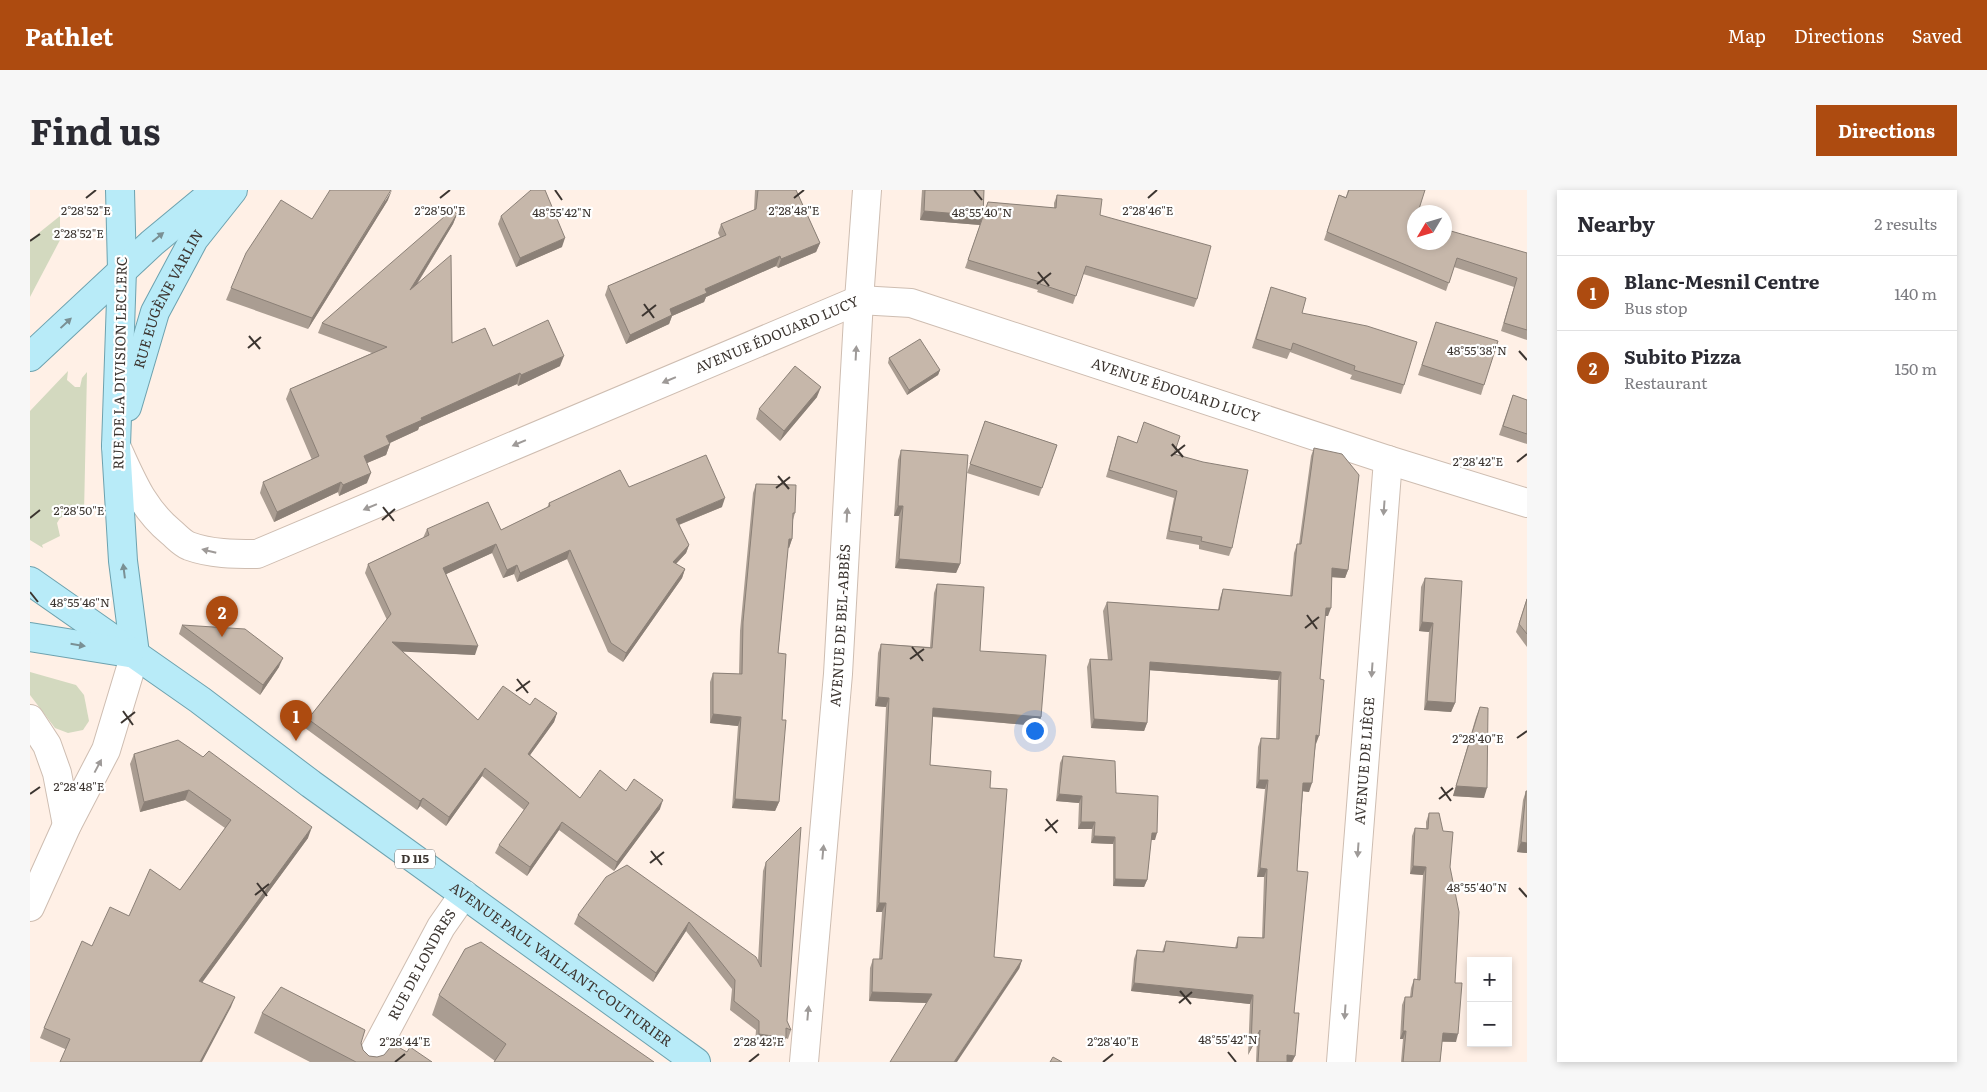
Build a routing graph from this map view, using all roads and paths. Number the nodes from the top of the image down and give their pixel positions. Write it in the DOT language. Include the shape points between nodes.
graph roads {
  1 [pos="120,190"];
  2 [pos="216,190"];
  3 [pos="233,190"];
  4 [pos="867,190"];
  5 [pos="122,270"];
  6 [pos="859,300"];
  7 [pos="30,356"];
  8 [pos="116,446"];
  9 [pos="1388,460"];
  10 [pos="1527,503"];
  11 [pos="30,581"];
  12 [pos="30,637"];
  13 [pos="135,654"];
  14 [pos="30,719"];
  15 [pos="67,825"];
  16 [pos="464,894"];
  17 [pos="30,907"];
  18 [pos="369,1062"];
  19 [pos="696,1062"];
  20 [pos="804,1062"];
  21 [pos="1341,1062"];
  1 -- 5 [label="main road, RUE DE LA DIVISION LECLERC"];
  5 -- 2 [label="main road, RUE EUGÈNE VARLIN, one-way"];
  3 -- 8 [label="main road, RUE EUGÈNE VARLIN" via="194,239 155,312"];
  4 -- 6 [label="street, AVENUE DE BEL-ABBÈS"];
  7 -- 5 [label="main road, RUE EUGÈNE VARLIN, one-way"];
  5 -- 8 [label="main road, RUE DE LA DIVISION LECLERC"];
  6 -- 8 [label="street, AVENUE ÉDOUARD LUCY, one-way" via="257,554 221,554 183,542 161,524 142,501"];
  6 -- 9 [label="street, AVENUE ÉDOUARD LUCY" via="911,303"];
  20 -- 6 [label="street, AVENUE DE BEL-ABBÈS, one-way" via="838,674"];
  13 -- 8 [label="main road, RUE DE LA DIVISION LECLERC, one-way" via="123,561"];
  9 -- 10 [label="street, AVENUE ÉDOUARD LUCY"];
  9 -- 21 [label="street, AVENUE DE LIÈGE, one-way"];
  11 -- 13 [label="main road, AVENUE PAUL VAILLANT-COUTURIER / D 115"];
  12 -- 13 [label="main road, AVENUE PAUL VAILLANT-COUTURIER / D 115, one-way"];
  15 -- 13 [label="street, one-way" via="106,750"];
  13 -- 16 [label="main road, AVENUE PAUL VAILLANT-COUTURIER / D 115"];
  14 -- 15 [label="street" via="47,745 57,773"];
  15 -- 17 [label="street"];
  16 -- 18 [label="street, RUE DE LONDRES" via="441,927"];
  16 -- 19 [label="main road, AVENUE PAUL VAILLANT-COUTURIER / D 115"];
}
